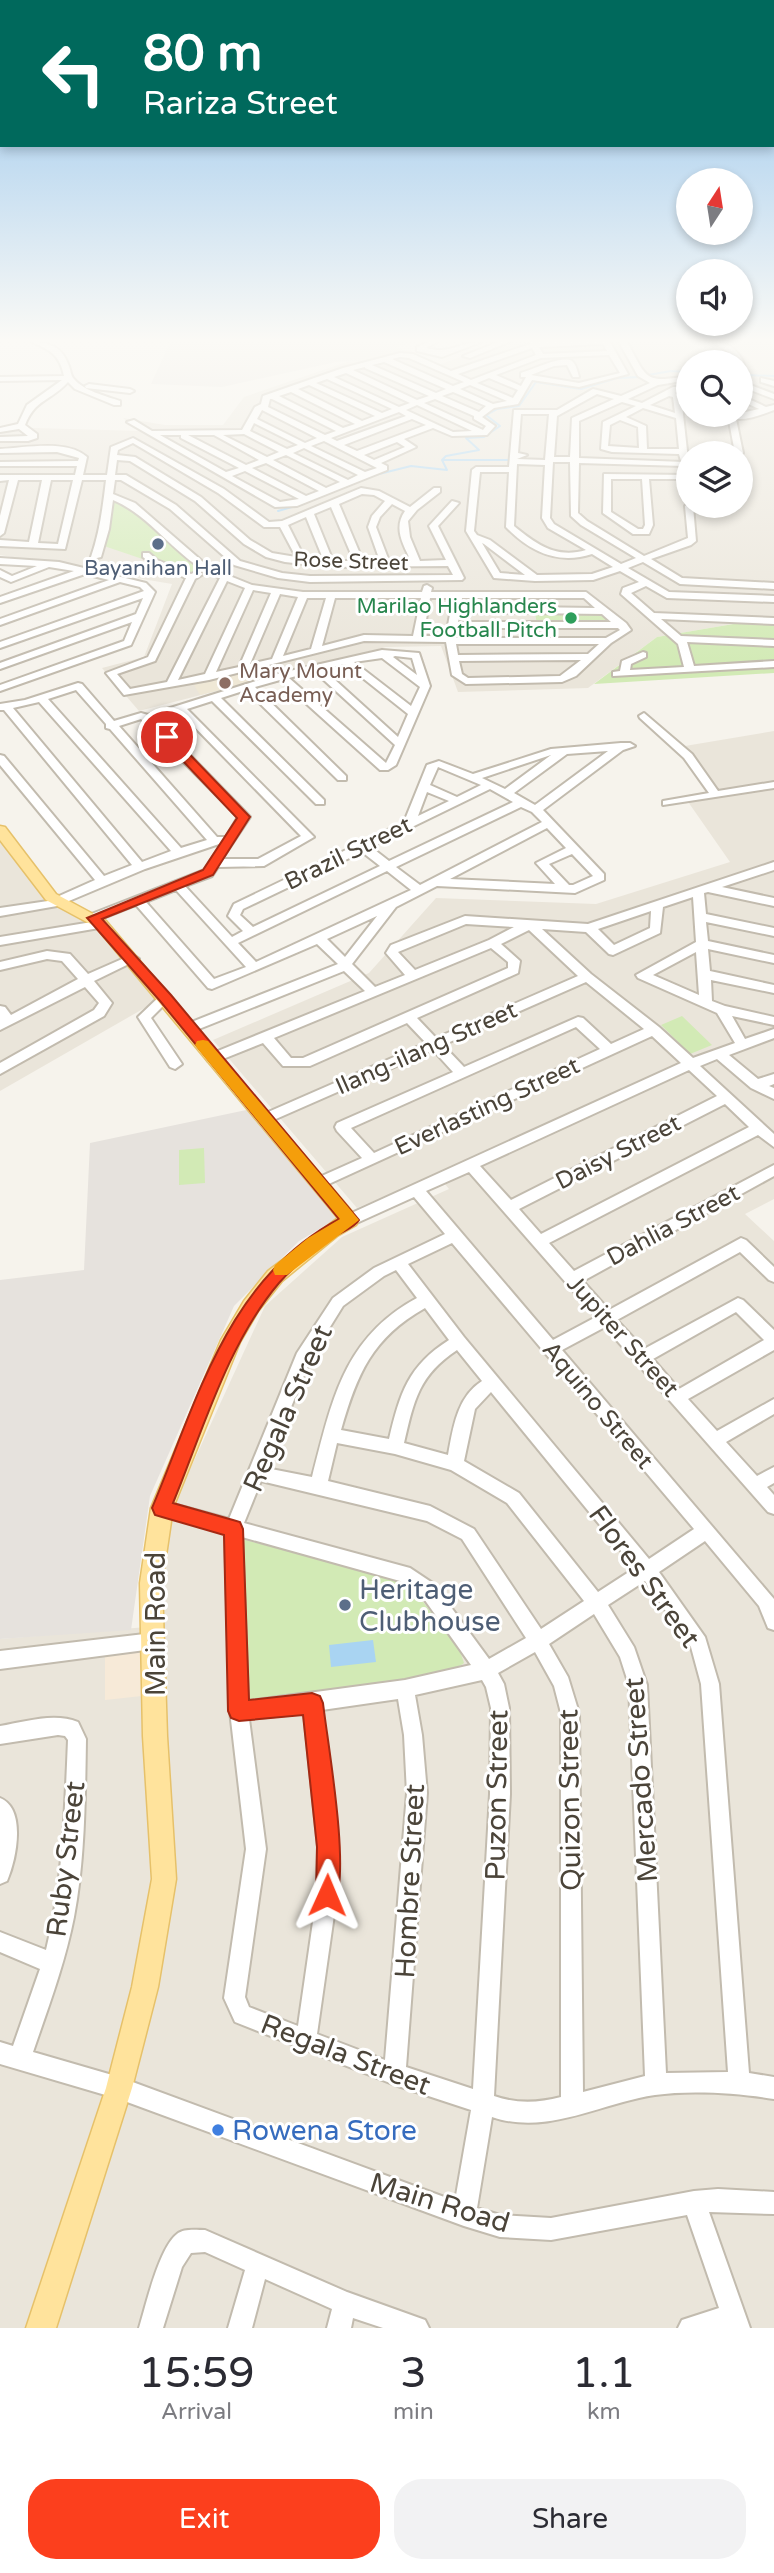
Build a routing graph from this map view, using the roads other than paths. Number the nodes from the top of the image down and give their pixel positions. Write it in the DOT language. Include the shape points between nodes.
graph roads {
  1 [pos="0,451"];
  2 [pos="24,451"];
  3 [pos="68,451"];
  4 [pos="115,451"];
  5 [pos="152,451"];
  6 [pos="182,451"];
  7 [pos="213,451"];
  8 [pos="247,451"];
  9 [pos="281,451"];
  10 [pos="291,451"];
  11 [pos="314,451"];
  12 [pos="351,451"];
  13 [pos="367,451"];
  14 [pos="403,451"];
  15 [pos="514,451"];
  16 [pos="549,451"];
  17 [pos="575,451"];
  18 [pos="632,451"];
  19 [pos="643,451"];
  20 [pos="676,452"];
  21 [pos="285,453"];
  22 [pos="358,454"];
  23 [pos="114,457"];
  24 [pos="549,459"];
  25 [pos="265,460"];
  26 [pos="575,460"];
  27 [pos="376,462"];
  28 [pos="513,462"];
  29 [pos="82,463"];
  30 [pos="0,464"];
  31 [pos="676,464"];
  32 [pos="245,468"];
  33 [pos="227,475"];
  34 [pos="364,475"];
  35 [pos="111,476"];
  36 [pos="79,477"];
  37 [pos="676,477"];
  38 [pos="0,478"];
  39 [pos="14,478"];
  40 [pos="47,478"];
  41 [pos="645,480"];
  42 [pos="346,482"];
  43 [pos="437,490"];
  44 [pos="221,491"];
  45 [pos="325,491"];
  46 [pos="107,495"];
  47 [pos="198,499"];
  48 [pos="305,499"];
  49 [pos="390,501"];
  50 [pos="334,503"];
  51 [pos="455,503"];
  52 [pos="410,510"];
  53 [pos="309,513"];
  54 [pos="690,518"];
  55 [pos="283,524"];
  56 [pos="0,533"];
  57 [pos="474,537"];
  58 [pos="247,542"];
  59 [pos="0,543"];
  60 [pos="33,545"];
  61 [pos="220,550"];
  62 [pos="593,551"];
  63 [pos="146,555"];
  64 [pos="96,557"];
  65 [pos="194,558"];
  66 [pos="643,559"];
  67 [pos="0,561"];
  68 [pos="302,562"];
  69 [pos="452,563"];
  70 [pos="330,564"];
  71 [pos="417,564"];
  72 [pos="51,565"];
  73 [pos="360,565"];
  74 [pos="386,565"];
  75 [pos="620,567"];
  76 [pos="207,569"];
  77 [pos="84,571"];
  78 [pos="0,573"];
  79 [pos="191,577"];
  80 [pos="225,577"];
  81 [pos="118,579"];
  82 [pos="429,579"];
  83 [pos="535,579"];
  84 [pos="646,583"];
  85 [pos="774,586"];
  86 [pos="250,587"];
  87 [pos="150,592"];
  88 [pos="276,592"];
  89 [pos="303,595"];
  90 [pos="331,595"];
  91 [pos="424,595"];
  92 [pos="458,595"];
  93 [pos="774,599"];
  94 [pos="0,600"];
  95 [pos="455,609"];
  96 [pos="606,611"];
  97 [pos="140,616"];
  98 [pos="651,616"];
  99 [pos="774,621"];
  100 [pos="0,622"];
  101 [pos="451,625"];
  102 [pos="623,625"];
  103 [pos="418,638"];
  104 [pos="678,639"];
  105 [pos="450,640"];
  106 [pos="608,641"];
  107 [pos="774,643"];
  108 [pos="0,645"];
  109 [pos="314,652"];
  110 [pos="381,653"];
  111 [pos="587,657"];
  112 [pos="453,658"];
  113 [pos="277,659"];
  114 [pos="348,662"];
  115 [pos="774,664"];
  116 [pos="0,666"];
  117 [pos="243,669"];
  118 [pos="317,669"];
  119 [pos="691,669"];
  120 [pos="647,672"];
  121 [pos="209,677"];
  122 [pos="283,678"];
  123 [pos="170,685"];
  124 [pos="425,686"];
  125 [pos="0,688"];
  126 [pos="250,688"];
  127 [pos="214,697"];
  128 [pos="42,699"];
  129 [pos="3,706"];
  130 [pos="180,708"];
  131 [pos="412,713"];
  132 [pos="645,716"];
  133 [pos="148,718"];
  134 [pos="110,726"];
  135 [pos="399,743"];
  136 [pos="565,750"];
  137 [pos="0,758"];
  138 [pos="342,778"];
  139 [pos="474,778"];
  140 [pos="490,785"];
  141 [pos="774,785"];
  142 [pos="423,786"];
  143 [pos="507,793"];
  144 [pos="715,794"];
  145 [pos="456,800"];
  146 [pos="320,802"];
  147 [pos="522,802"];
  148 [pos="667,803"];
  149 [pos="536,810"];
  150 [pos="549,823"];
  151 [pos="409,824"];
  152 [pos="0,830"];
  153 [pos="230,836"];
  154 [pos="214,841"];
  155 [pos="362,846"];
  156 [pos="575,849"];
  157 [pos="179,853"];
  158 [pos="215,863"];
  159 [pos="774,866"];
  160 [pos="141,867"];
  161 [pos="387,867"];
  162 [pos="757,872"];
  163 [pos="774,875"];
  164 [pos="102,881"];
  165 [pos="436,882"];
  166 [pos="178,885"];
  167 [pos="566,889"];
  168 [pos="701,889"];
  169 [pos="418,890"];
  170 [pos="138,900"];
  171 [pos="59,901"];
  172 [pos="774,902"];
  173 [pos="393,904"];
  174 [pos="657,905"];
  175 [pos="0,912"];
  176 [pos="701,917"];
  177 [pos="97,921"];
  178 [pos="530,924"];
  179 [pos="589,928"];
  180 [pos="774,932"];
  181 [pos="253,933"];
  182 [pos="319,938"];
  183 [pos="0,941"];
  184 [pos="231,942"];
  185 [pos="493,943"];
  186 [pos="702,944"];
  187 [pos="774,959"];
  188 [pos="135,962"];
  189 [pos="344,966"];
  190 [pos="0,967"];
  191 [pos="254,968"];
  192 [pos="704,974"];
  193 [pos="412,975"];
  194 [pos="587,977"];
  195 [pos="86,982"];
  196 [pos="774,989"];
  197 [pos="373,992"];
  198 [pos="166,998"];
  199 [pos="706,1004"];
  200 [pos="0,1010"];
  201 [pos="722,1010"];
  202 [pos="408,1016"];
  203 [pos="774,1021"];
  204 [pos="5,1024"];
  205 [pos="189,1028"];
  206 [pos="654,1030"];
  207 [pos="774,1033"];
  208 [pos="266,1038"];
  209 [pos="742,1044"];
  210 [pos="435,1045"];
  211 [pos="608,1049"];
  212 [pos="719,1054"];
  213 [pos="213,1058"];
  214 [pos="174,1064"];
  215 [pos="691,1064"];
  216 [pos="0,1069"];
  217 [pos="462,1073"];
  218 [pos="774,1079"];
  219 [pos="756,1085"];
  220 [pos="774,1094"];
  221 [pos="727,1097"];
  222 [pos="264,1119"];
  223 [pos="759,1128"];
  224 [pos="774,1142"];
  225 [pos="372,1160"];
  226 [pos="471,1165"];
  227 [pos="774,1170"];
  228 [pos="320,1183"];
  229 [pos="416,1191"];
  230 [pos="508,1208"];
  231 [pos="350,1220"];
  232 [pos="455,1235"];
  233 [pos="538,1242"];
  234 [pos="398,1262"];
  235 [pos="774,1276"];
  236 [pos="572,1280"];
  237 [pos="427,1300"];
  238 [pos="607,1319"];
  239 [pos="458,1341"];
  240 [pos="774,1341"];
  241 [pos="551,1349"];
  242 [pos="643,1357"];
  243 [pos="493,1382"];
  244 [pos="678,1397"];
  245 [pos="774,1406"];
  246 [pos="332,1435"];
  247 [pos="715,1440"];
  248 [pos="395,1447"];
  249 [pos="455,1464"];
  250 [pos="257,1473"];
  251 [pos="774,1474"];
  252 [pos="318,1486"];
  253 [pos="755,1486"];
  254 [pos="774,1507"];
  255 [pos="162,1508"];
  256 [pos="233,1529"];
  257 [pos="706,1531"];
  258 [pos="648,1571"];
  259 [pos="596,1602"];
  260 [pos="774,1622"];
  261 [pos="153,1641"];
  262 [pos="538,1641"];
  263 [pos="0,1660"];
  264 [pos="486,1670"];
  265 [pos="405,1689"];
  266 [pos="312,1703"];
  267 [pos="239,1711"];
  268 [pos="0,1735"];
  269 [pos="0,1808"];
  270 [pos="0,1874"];
  271 [pos="0,1942"];
  272 [pos="52,1963"];
  273 [pos="306,2040"];
  274 [pos="10,2055"];
  275 [pos="396,2074"];
  276 [pos="739,2082"];
  277 [pos="656,2084"];
  278 [pos="119,2088"];
  279 [pos="774,2088"];
  280 [pos="483,2105"];
  281 [pos="572,2105"];
  282 [pos="694,2202"];
  283 [pos="774,2203"];
  284 [pos="464,2215"];
  285 [pos="258,2264"];
  286 [pos="345,2303"];
  287 [pos="736,2322"];
  288 [pos="41,2328"];
  289 [pos="151,2328"];
  290 [pos="240,2328"];
  291 [pos="339,2328"];
  292 [pos="417,2328"];
  293 [pos="690,2328"];
  1 -- 2 [label="street"];
  3 -- 29 [label="street" via="82,455"];
  4 -- 23 [label="street"];
  5 -- 44 [label="street"];
  6 -- 33 [label="street"];
  7 -- 32 [label="street"];
  8 -- 25 [label="street"];
  9 -- 21 [label="street"];
  10 -- 21 [label="street"];
  11 -- 34 [label="street"];
  12 -- 22 [label="street"];
  13 -- 22 [label="street"];
  14 -- 27 [label="street"];
  15 -- 28 [label="street"];
  16 -- 24 [label="street"];
  17 -- 26 [label="street"];
  18 -- 19 [label="street"];
  19 -- 20 [label="street"];
  21 -- 25 [label="street"];
  21 -- 42 [label="street"];
  22 -- 27 [label="street"];
  23 -- 35 [label="street"];
  23 -- 47 [label="street, Rose Street" via="132,459"];
  24 -- 26 [label="street"];
  24 -- 28 [label="street"];
  24 -- 62 [label="street" via="547,523"];
  25 -- 32 [label="street"];
  25 -- 45 [label="street"];
  26 -- 31 [label="street"];
  26 -- 66 [label="street" via="574,514"];
  27 -- 34 [label="street" via="384,468"];
  28 -- 57 [label="street" via="476,470 470,531"];
  28 -- 62 [label="street" via="510,527 562,559"];
  29 -- 30 [label="street"];
  29 -- 36 [label="street"];
  32 -- 33 [label="street"];
  32 -- 48 [label="street"];
  33 -- 48 [label="street" via="278,505"];
  34 -- 42 [label="street"];
  35 -- 36 [label="street"];
  35 -- 46 [label="street"];
  35 -- 61 [label="street" via="126,478 173,508"];
  36 -- 40 [label="street"];
  36 -- 60 [label="street" via="62,547"];
  37 -- 41 [label="street" via="607,476 607,513 641,534 649,525"];
  38 -- 39 [label="street"];
  39 -- 40 [label="street"];
  39 -- 56 [label="street"];
  40 -- 60 [label="street"];
  42 -- 45 [label="street"];
  43 -- 52 [label="street"];
  44 -- 47 [label="street"];
  44 -- 55 [label="street" via="261,523"];
  45 -- 48 [label="street"];
  46 -- 64 [label="street" via="105,529"];
  46 -- 65 [label="street" via="132,505"];
  47 -- 58 [label="street, Rose Street"];
  49 -- 50 [label="street" via="366,491"];
  49 -- 52 [label="street"];
  49 -- 74 [label="street" via="372,527"];
  50 -- 53 [label="street"];
  50 -- 73 [label="street"];
  51 -- 69 [label="street" via="433,526"];
  52 -- 71 [label="street" via="401,531"];
  53 -- 55 [label="street"];
  53 -- 70 [label="street"];
  54 -- 66 [label="street" via="693,539"];
  55 -- 68 [label="street"];
  57 -- 83 [label="street"];
  57 -- 83 [label="street" via="497,576"];
  58 -- 61 [label="street"];
  58 -- 68 [label="street, Rose Street" via="269,555"];
  59 -- 60 [label="street"];
  61 -- 65 [label="street"];
  61 -- 82 [label="street" via="237,563 281,576"];
  62 -- 75 [label="street"];
  63 -- 79 [label="street"];
  65 -- 76 [label="street"];
  66 -- 75 [label="street"];
  66 -- 85 [label="street" via="680,581"];
  67 -- 72 [label="street"];
  68 -- 70 [label="street, Rose Street"];
  69 -- 71 [label="street, Rose Street"];
  69 -- 82 [label="street" via="459,578"];
  70 -- 73 [label="street, Rose Street"];
  71 -- 74 [label="street, Rose Street"];
  72 -- 77 [label="street"];
  72 -- 78 [label="street" via="11,579"];
  73 -- 74 [label="street, Rose Street"];
  75 -- 83 [label="street" via="593,577"];
  75 -- 84 [label="street"];
  76 -- 79 [label="street"];
  76 -- 80 [label="street"];
  77 -- 81 [label="street"];
  77 -- 94 [label="street"];
  79 -- 123 [label="street" via="152,659 111,673 128,693"];
  80 -- 86 [label="street"];
  80 -- 123 [label="street"];
  81 -- 87 [label="street" via="143,585"];
  81 -- 100 [label="street"];
  82 -- 91 [label="street"];
  84 -- 93 [label="street" via="667,595"];
  84 -- 98 [label="street" via="625,592"];
  86 -- 88 [label="street"];
  86 -- 121 [label="street"];
  87 -- 97 [label="street"];
  87 -- 108 [label="street"];
  88 -- 89 [label="street"];
  88 -- 117 [label="street"];
  89 -- 90 [label="street"];
  89 -- 113 [label="street"];
  90 -- 91 [label="street"];
  90 -- 109 [label="street"];
  91 -- 92 [label="street"];
  91 -- 103 [label="street"];
  92 -- 95 [label="street"];
  92 -- 96 [label="street" via="586,595"];
  95 -- 96 [label="street"];
  95 -- 101 [label="street"];
  96 -- 102 [label="street"];
  97 -- 116 [label="street"];
  97 -- 125 [label="street" via="128,643"];
  98 -- 99 [label="street"];
  98 -- 104 [label="street"];
  101 -- 102 [label="street"];
  101 -- 105 [label="street"];
  102 -- 106 [label="street" via="626,630"];
  103 -- 105 [label="street"];
  103 -- 109 [label="street" via="364,638"];
  104 -- 107 [label="street"];
  104 -- 119 [label="street"];
  105 -- 106 [label="street"];
  105 -- 112 [label="street"];
  106 -- 111 [label="street"];
  109 -- 113 [label="street"];
  110 -- 114 [label="street"];
  110 -- 124 [label="street"];
  110 -- 124 [label="street" via="416,655"];
  111 -- 112 [label="street"];
  111 -- 112 [label="street" via="562,679 471,681 458,677"];
  113 -- 117 [label="street"];
  114 -- 118 [label="street"];
  114 -- 131 [label="street"];
  115 -- 119 [label="street"];
  117 -- 121 [label="street"];
  118 -- 122 [label="street"];
  118 -- 135 [label="street"];
  119 -- 120 [label="street"];
  120 -- 120 [label="street" via="643,653 626,663 621,674"];
  121 -- 123 [label="street"];
  122 -- 126 [label="street"];
  122 -- 135 [label="street" via="380,767 390,767"];
  124 -- 131 [label="street"];
  126 -- 127 [label="street"];
  126 -- 138 [label="street"];
  127 -- 130 [label="street"];
  127 -- 146 [label="street"];
  128 -- 129 [label="street"];
  128 -- 134 [label="street" via="78,686"];
  128 -- 157 [label="street"];
  129 -- 160 [label="street"];
  130 -- 133 [label="street"];
  130 -- 158 [label="street" via="308,837 260,863"];
  131 -- 135 [label="street"];
  132 -- 144 [label="street" via="688,756"];
  133 -- 134 [label="street"];
  133 -- 153 [label="street" via="244,816"];
  134 -- 154 [label="street"];
  136 -- 139 [label="street"];
  136 -- 143 [label="street"];
  136 -- 149 [label="street" via="625,746"];
  137 -- 164 [label="street"];
  139 -- 140 [label="street"];
  139 -- 142 [label="street" via="435,764"];
  140 -- 143 [label="street"];
  140 -- 145 [label="street, Brazil Street"];
  141 -- 144 [label="street"];
  142 -- 145 [label="street"];
  142 -- 151 [label="street"];
  143 -- 147 [label="street"];
  144 -- 148 [label="street"];
  145 -- 151 [label="street, Brazil Street"];
  147 -- 149 [label="street"];
  147 -- 161 [label="street"];
  149 -- 150 [label="street"];
  150 -- 156 [label="street"];
  150 -- 165 [label="street"];
  151 -- 155 [label="street, Brazil Street"];
  152 -- 171 [label="main road" via="44,890"];
  153 -- 154 [label="street"];
  153 -- 158 [label="street"];
  154 -- 157 [label="street"];
  155 -- 161 [label="street"];
  155 -- 181 [label="street, Brazil Street" via="237,907 234,916"];
  156 -- 167 [label="street" via="542,863"];
  156 -- 167 [label="street" via="600,877"];
  157 -- 160 [label="street"];
  158 -- 166 [label="street" via="208,873"];
  159 -- 162 [label="street"];
  160 -- 164 [label="street"];
  161 -- 169 [label="street"];
  161 -- 181 [label="street"];
  162 -- 163 [label="street"];
  162 -- 168 [label="street"];
  164 -- 171 [label="street"];
  165 -- 167 [label="street"];
  165 -- 169 [label="street"];
  166 -- 170 [label="street"];
  166 -- 184 [label="street"];
  168 -- 172 [label="street"];
  168 -- 174 [label="street"];
  168 -- 176 [label="street"];
  169 -- 173 [label="street"];
  170 -- 177 [label="street"];
  170 -- 191 [label="street" via="212,985"];
  171 -- 175 [label="street"];
  171 -- 177 [label="main road"];
  173 -- 182 [label="street"];
  173 -- 189 [label="street"];
  174 -- 179 [label="street"];
  174 -- 179 [label="street" via="656,930 613,951"];
  176 -- 180 [label="street"];
  176 -- 186 [label="street"];
  177 -- 183 [label="street"];
  177 -- 188 [label="main road"];
  178 -- 179 [label="street"];
  178 -- 185 [label="street"];
  178 -- 193 [label="street" via="465,920 395,948 392,953"];
  178 -- 194 [label="street"];
  181 -- 184 [label="street"];
  182 -- 189 [label="street"];
  182 -- 191 [label="street"];
  184 -- 191 [label="street"];
  185 -- 193 [label="street"];
  185 -- 202 [label="street" via="514,961 514,970"];
  186 -- 187 [label="street"];
  186 -- 192 [label="street"];
  186 -- 199 [label="street" via="642,975"];
  188 -- 195 [label="street"];
  188 -- 198 [label="main road"];
  189 -- 197 [label="street"];
  189 -- 205 [label="street"];
  190 -- 195 [label="street" via="60,955 70,960"];
  192 -- 196 [label="street"];
  192 -- 199 [label="street"];
  193 -- 197 [label="street"];
  194 -- 206 [label="street"];
  194 -- 210 [label="street, Ilang-ilang Street"];
  195 -- 204 [label="street"];
  195 -- 216 [label="street" via="104,999 103,1010"];
  197 -- 208 [label="street"];
  198 -- 205 [label="main road"];
  198 -- 214 [label="street" via="144,1017"];
  199 -- 201 [label="street"];
  200 -- 204 [label="street"];
  201 -- 203 [label="street"];
  201 -- 209 [label="street"];
  202 -- 208 [label="street" via="299,1064 284,1060"];
  202 -- 210 [label="street"];
  205 -- 213 [label="main road"];
  206 -- 211 [label="street, Everlasting Street"];
  206 -- 215 [label="street"];
  207 -- 209 [label="street"];
  208 -- 213 [label="street"];
  209 -- 212 [label="street"];
  210 -- 217 [label="street"];
  210 -- 222 [label="street, Ilang-ilang Street"];
  211 -- 217 [label="street" via="578,1021"];
  211 -- 225 [label="street, Everlasting Street"];
  212 -- 215 [label="street"];
  212 -- 219 [label="street"];
  213 -- 222 [label="main road"];
  215 -- 221 [label="street"];
  215 -- 226 [label="street"];
  217 -- 225 [label="street" via="342,1126"];
  218 -- 219 [label="street"];
  219 -- 220 [label="street"];
  221 -- 223 [label="street"];
  221 -- 230 [label="street, Daisy Street"];
  222 -- 228 [label="main road"];
  223 -- 224 [label="street"];
  223 -- 233 [label="street"];
  225 -- 228 [label="street, Everlasting Street"];
  226 -- 229 [label="street"];
  226 -- 230 [label="street, Jupiter Street"];
  227 -- 236 [label="street, Dahlia Street"];
  228 -- 231 [label="main road"];
  229 -- 231 [label="street"];
  229 -- 232 [label="street, Aquino Street"];
  230 -- 233 [label="street, Jupiter Street"];
  231 -- 255 [label="main road, Main Road" via="291,1262 251,1306 231,1340"];
  232 -- 234 [label="street, Regala Street"];
  232 -- 241 [label="street, Aquino Street"];
  233 -- 236 [label="street, Jupiter Street"];
  234 -- 237 [label="street, Flores Street"];
  234 -- 250 [label="street, Regala Street" via="338,1302 321,1326 305,1353"];
  235 -- 238 [label="street" via="741,1244"];
  236 -- 238 [label="street, Jupiter Street"];
  237 -- 239 [label="street, Flores Street"];
  237 -- 246 [label="street" via="393,1320 370,1343 355,1369"];
  238 -- 241 [label="street"];
  238 -- 242 [label="street, Jupiter Street"];
  239 -- 243 [label="street, Flores Street"];
  239 -- 248 [label="street" via="419,1371"];
  240 -- 242 [label="street" via="738,1304"];
  240 -- 244 [label="street"];
  241 -- 257 [label="street, Aquino Street"];
  242 -- 244 [label="street, Jupiter Street"];
  243 -- 249 [label="street" via="468,1403"];
  243 -- 258 [label="street, Flores Street"];
  244 -- 247 [label="street, Jupiter Street"];
  245 -- 247 [label="street"];
  246 -- 248 [label="street, Mercado Street"];
  246 -- 252 [label="street"];
  247 -- 253 [label="street, Jupiter Street"];
  248 -- 249 [label="street, Mercado Street"];
  249 -- 259 [label="street, Mercado Street" via="513,1498"];
  250 -- 252 [label="street, Quizon Street"];
  250 -- 256 [label="street, Regala Street"];
  251 -- 253 [label="street"];
  252 -- 262 [label="street, Quizon Street" via="430,1514 468,1534"];
  253 -- 254 [label="street, Jupiter Street"];
  255 -- 256 [label="street, Puzon Street"];
  255 -- 261 [label="main road, Main Road" via="153,1556"];
  256 -- 264 [label="street, Puzon Street" via="404,1574 428,1590"];
  256 -- 267 [label="street, Regala Street"];
  257 -- 258 [label="street"];
  257 -- 260 [label="street, Aquino Street" via="766,1601"];
  258 -- 259 [label="street"];
  258 -- 276 [label="street, Flores Street" via="699,1643 710,1684"];
  259 -- 262 [label="street"];
  259 -- 277 [label="street, Mercado Street" via="628,1653 638,1685"];
  261 -- 263 [label="street"];
  261 -- 278 [label="main road, Main Road" via="164,1879 145,1987"];
  262 -- 264 [label="street"];
  262 -- 281 [label="street, Quizon Street" via="562,1683 570,1713"];
  264 -- 265 [label="street"];
  264 -- 280 [label="street, Puzon Street" via="500,1708 500,1794"];
  265 -- 266 [label="street"];
  265 -- 275 [label="street, Hombre Street" via="417,1793"];
  266 -- 267 [label="street"];
  266 -- 273 [label="street" via="328,1859"];
  267 -- 273 [label="street, Regala Street" via="256,1849 234,1998 243,2015"];
  268 -- 272 [label="street, Ruby Street" via="58,1726 71,1728 77,1739 75,1824 64,1916"];
  269 -- 270 [label="street" via="6,1815 7,1832"];
  271 -- 272 [label="street"];
  272 -- 274 [label="street, Ruby Street"];
  273 -- 275 [label="street, Regala Street"];
  274 -- 278 [label="street"];
  275 -- 280 [label="street, Regala Street"];
  276 -- 277 [label="street, Regala Street"];
  276 -- 279 [label="street, Regala Street"];
  277 -- 281 [label="street, Regala Street"];
  278 -- 284 [label="street, Main Road"];
  278 -- 288 [label="main road, Main Road"];
  280 -- 281 [label="street, Regala Street" via="542,2113"];
  280 -- 284 [label="street, Puzon Street"];
  282 -- 283 [label="street, Main Road"];
  282 -- 284 [label="street, Main Road" via="551,2230 500,2226"];
  282 -- 287 [label="street"];
  285 -- 286 [label="street"];
  285 -- 289 [label="street" via="205,2241 185,2242 172,2261"];
  285 -- 290 [label="street"];
  286 -- 291 [label="street"];
  286 -- 292 [label="street"];
  287 -- 293 [label="street"];
}
